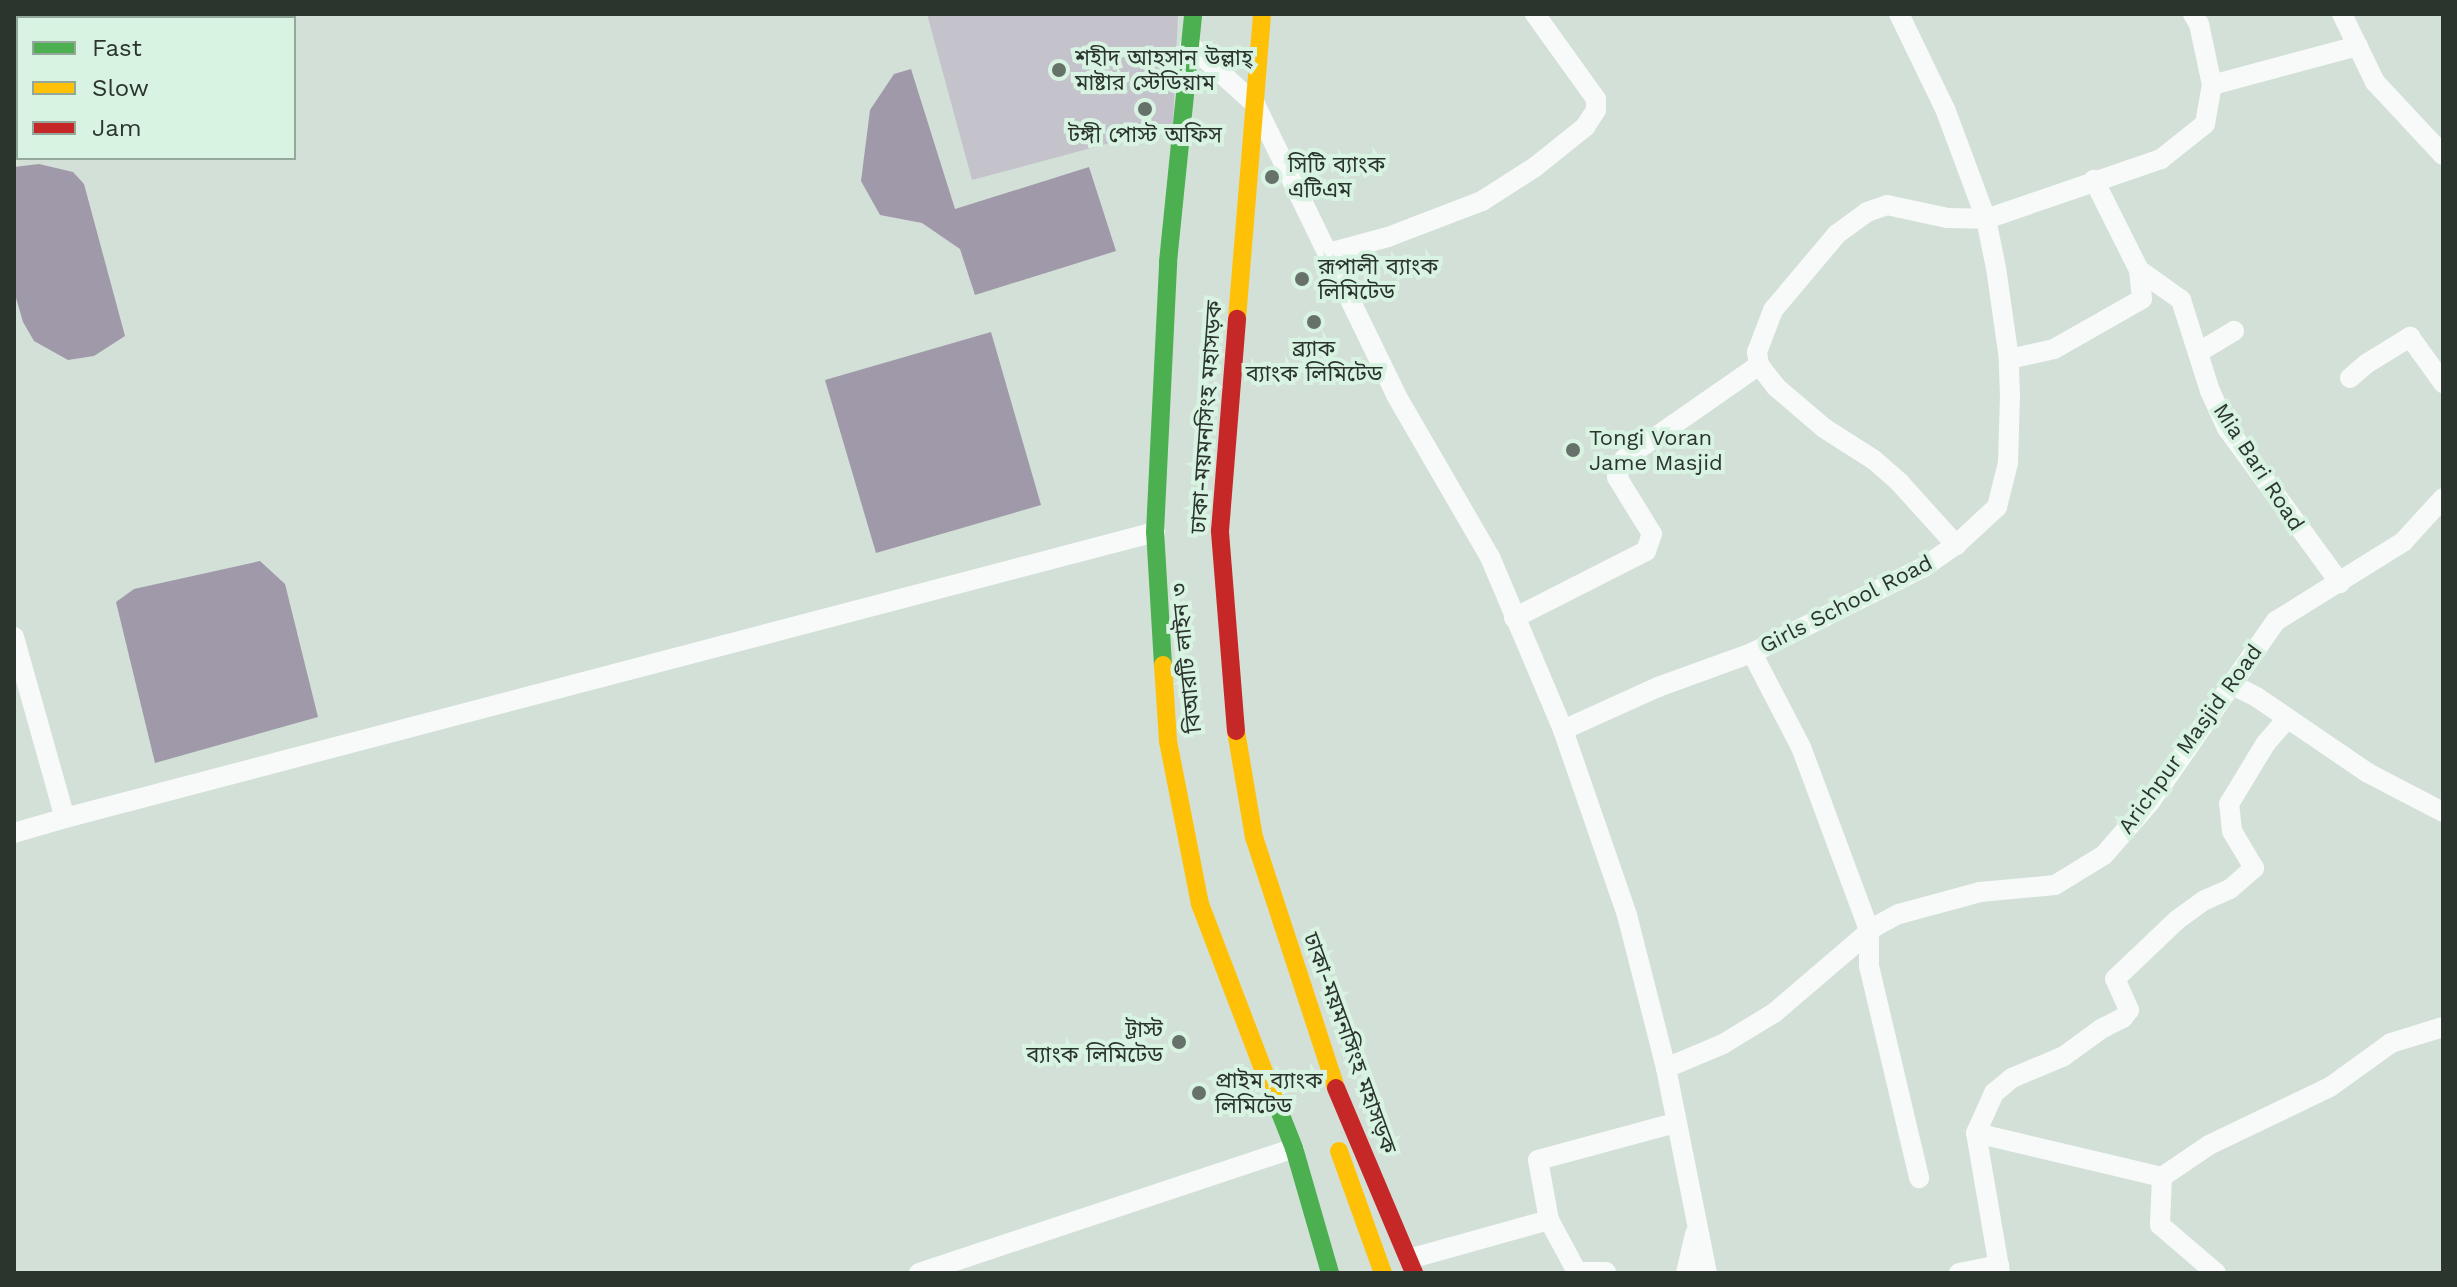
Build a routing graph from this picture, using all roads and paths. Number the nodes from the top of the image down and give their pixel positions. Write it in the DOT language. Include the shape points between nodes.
graph roads {
  1 [pos="1193,14"];
  2 [pos="1254,14"];
  3 [pos="1262,14"];
  4 [pos="1535,14"];
  5 [pos="1899,14"];
  6 [pos="2193,14"];
  7 [pos="2342,14"];
  8 [pos="1190,45"];
  9 [pos="2358,46"];
  10 [pos="1234,56"];
  11 [pos="2212,85"];
  12 [pos="1255,104"];
  13 [pos="2443,155"];
  14 [pos="2094,180"];
  15 [pos="1986,219"];
  16 [pos="1329,253"];
  17 [pos="2139,270"];
  18 [pos="2234,331"];
  19 [pos="2199,352"];
  20 [pos="2009,359"];
  21 [pos="1759,365"];
  22 [pos="2350,378"];
  23 [pos="2443,383"];
  24 [pos="2443,498"];
  25 [pos="1155,532"];
  26 [pos="1956,545"];
  27 [pos="2340,583"];
  28 [pos="1514,618"];
  29 [pos="1208,625"];
  30 [pos="14,637"];
  31 [pos="1752,653"];
  32 [pos="2231,684"];
  33 [pos="2287,719"];
  34 [pos="1563,730"];
  35 [pos="1221,756"];
  36 [pos="1226,786"];
  37 [pos="2443,812"];
  38 [pos="65,818"];
  39 [pos="14,833"];
  40 [pos="1243,864"];
  41 [pos="1869,930"];
  42 [pos="2443,1027"];
  43 [pos="1297,1031"];
  44 [pos="1666,1068"];
  45 [pos="1323,1106"];
  46 [pos="1675,1123"];
  47 [pos="1976,1133"];
  48 [pos="1334,1137"];
  49 [pos="1294,1148"];
  50 [pos="2162,1177"];
  51 [pos="1919,1178"];
  52 [pos="1549,1220"];
  53 [pos="1696,1227"];
  54 [pos="1412,1266"];
  55 [pos="1999,1269"];
  56 [pos="1606,1272"];
  57 [pos="919,1273"];
  58 [pos="1330,1273"];
  59 [pos="1383,1273"];
  60 [pos="1592,1273"];
  61 [pos="1686,1273"];
  62 [pos="1707,1273"];
  63 [pos="1959,1273"];
  64 [pos="2216,1273"];
  1 -- 8 [label="highway, ঢাকা-ময়মনসিংহ মহাসড়ক"];
  2 -- 10 [label="highway" via="1230,105"];
  3 -- 12 [label="highway, ঢাকা-ময়মনসিংহ মহাসড়ক"];
  4 -- 16 [label="street" via="1596,99 1596,110 1585,127 1482,201"];
  5 -- 15 [label="street, Girls School Road" via="1940,97"];
  6 -- 11 [label="street"];
  7 -- 9 [label="street"];
  8 -- 12 [label="street"];
  8 -- 25 [label="highway, ঢাকা-ময়মনসিংহ মহাসড়ক" via="1168,262"];
  9 -- 11 [label="street"];
  9 -- 13 [label="street" via="2375,82"];
  11 -- 14 [label="street" via="2205,124 2161,159"];
  12 -- 16 [label="street"];
  12 -- 54 [label="highway, ঢাকা-ময়মনসিংহ মহাসড়ক" via="1220,531 1237,747 1254,837 1339,1096"];
  14 -- 15 [label="street"];
  14 -- 17 [label="street"];
  15 -- 20 [label="street, Girls School Road"];
  15 -- 21 [label="street" via="1947,218 1887,205 1867,212 1837,234 1773,310 1757,352"];
  16 -- 28 [label="street" via="1396,395 1490,557"];
  17 -- 19 [label="street, Mia Bari Road" via="2181,300"];
  17 -- 20 [label="street" via="2142,299 2054,349"];
  18 -- 19 [label="street"];
  19 -- 27 [label="street, Mia Bari Road" via="2227,428"];
  20 -- 26 [label="street, Girls School Road" via="2008,463 1997,507"];
  21 -- 26 [label="street" via="1824,428 1900,483"];
  21 -- 28 [label="street" via="1624,459 1617,477 1652,534 1646,551"];
  22 -- 23 [label="street" via="2410,337"];
  24 -- 27 [label="street, Arichpur Masjid Road" via="2403,542"];
  25 -- 38 [label="street"];
  25 -- 49 [label="highway, ঢাকা-ময়মনসিংহ মহাসড়ক" via="1168,741 1200,904"];
  26 -- 31 [label="street, Girls School Road" via="1924,567"];
  27 -- 32 [label="street, Arichpur Masjid Road" via="2276,621"];
  28 -- 34 [label="street"];
  29 -- 35 [label="highway, বিআরটি লাইন ৩"];
  30 -- 38 [label="street"];
  31 -- 34 [label="street, Girls School Road"];
  31 -- 41 [label="street" via="1801,747"];
  32 -- 33 [label="street"];
  32 -- 41 [label="street, Arichpur Masjid Road" via="2150,802 2104,855 2055,885 1980,892 1899,914"];
  33 -- 37 [label="street" via="2368,773"];
  33 -- 47 [label="street" via="2229,804 2232,831 2254,868 2177,920 2115,979 2129,1010 2123,1018 2064,1056 2012,1078 1994,1093"];
  34 -- 44 [label="street" via="1627,915"];
  36 -- 40 [label="highway"];
  38 -- 39 [label="street"];
  41 -- 44 [label="street, Arichpur Masjid Road" via="1774,1013 1723,1044"];
  41 -- 51 [label="street" via="1869,966"];
  42 -- 50 [label="street" via="2391,1043 2330,1087 2209,1145"];
  43 -- 45 [label="highway"];
  44 -- 46 [label="street"];
  46 -- 52 [label="street" via="1538,1160"];
  46 -- 53 [label="street"];
  47 -- 50 [label="street"];
  47 -- 55 [label="street"];
  48 -- 59 [label="highway"];
  49 -- 57 [label="street"];
  49 -- 58 [label="highway, ঢাকা-ময়মনসিংহ মহাসড়ক"];
  50 -- 64 [label="street" via="2160,1225"];
  52 -- 54 [label="street"];
  52 -- 60 [label="street" via="1577,1272"];
  53 -- 61 [label="street"];
  53 -- 62 [label="street"];
  55 -- 63 [label="street"];
  56 -- 60 [label="street"];
}
